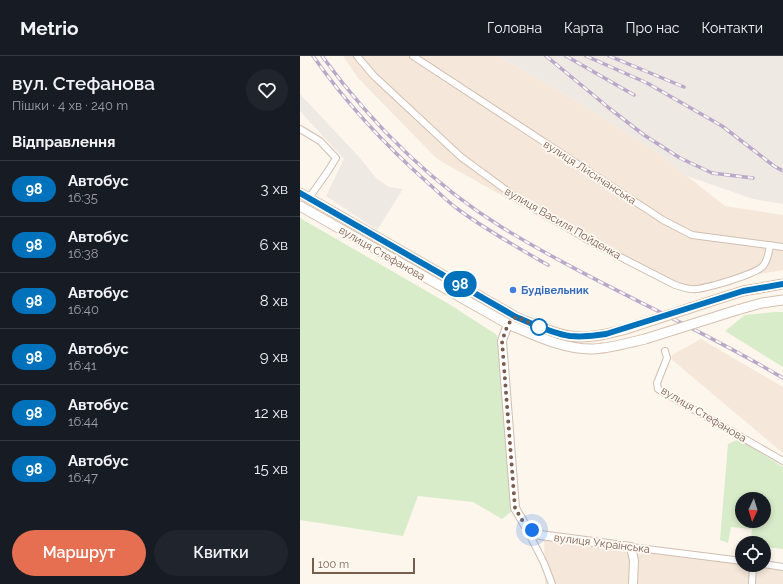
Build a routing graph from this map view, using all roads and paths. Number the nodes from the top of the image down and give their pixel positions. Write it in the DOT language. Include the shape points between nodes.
graph roads {
  1 [pos="357,56"];
  2 [pos="413,56"];
  3 [pos="300,129"];
  4 [pos="300,193"];
  5 [pos="308,198"];
  6 [pos="300,206"];
  7 [pos="770,245"];
  8 [pos="783,247"];
  9 [pos="783,284"];
  10 [pos="783,300"];
  11 [pos="516,317"];
  12 [pos="508,324"];
  13 [pos="665,351"];
  14 [pos="783,461"];
  15 [pos="525,525"];
  16 [pos="631,546"];
  17 [pos="735,560"];
  18 [pos="771,565"];
  19 [pos="783,567"];
  20 [pos="753,572"];
  21 [pos="552,584"];
  22 [pos="632,584"];
  23 [pos="752,584"];
  1 -- 7 [label="street, вулиця Василя Пойденка" via="374,76 461,157 517,198 595,244 675,285 688,289 700,288 754,272 763,266"];
  2 -- 7 [label="street, вулиця Лисичанська" via="663,220 692,235"];
  3 -- 5 [label="street" via="320,141 336,158"];
  4 -- 5 [label="main road, вулиця Стефанова"];
  5 -- 11 [label="main road, вулиця Стефанова"];
  6 -- 12 [label="main road, вулиця Стефанова"];
  7 -- 8 [label="street, вулиця Лисичанська"];
  9 -- 11 [label="main road, вулиця Стефанова, bridge" via="724,296 606,334 570,336"];
  10 -- 12 [label="main road, вулиця Стефанова, bridge" via="737,310 645,339 593,349 557,343"];
  11 -- 12 [label="main road"];
  12 -- 15 [label="street, вулиця Українська" via="502,341 515,508"];
  13 -- 14 [label="street, вулиця Стефанова" via="667,358 657,383 658,389"];
  15 -- 16 [label="street, вулиця Українська" via="540,535"];
  15 -- 21 [label="street"];
  16 -- 17 [label="street, вулиця Українська"];
  16 -- 22 [label="street" via="634,561"];
  18 -- 19 [label="street"];
  20 -- 23 [label="street"];
}
